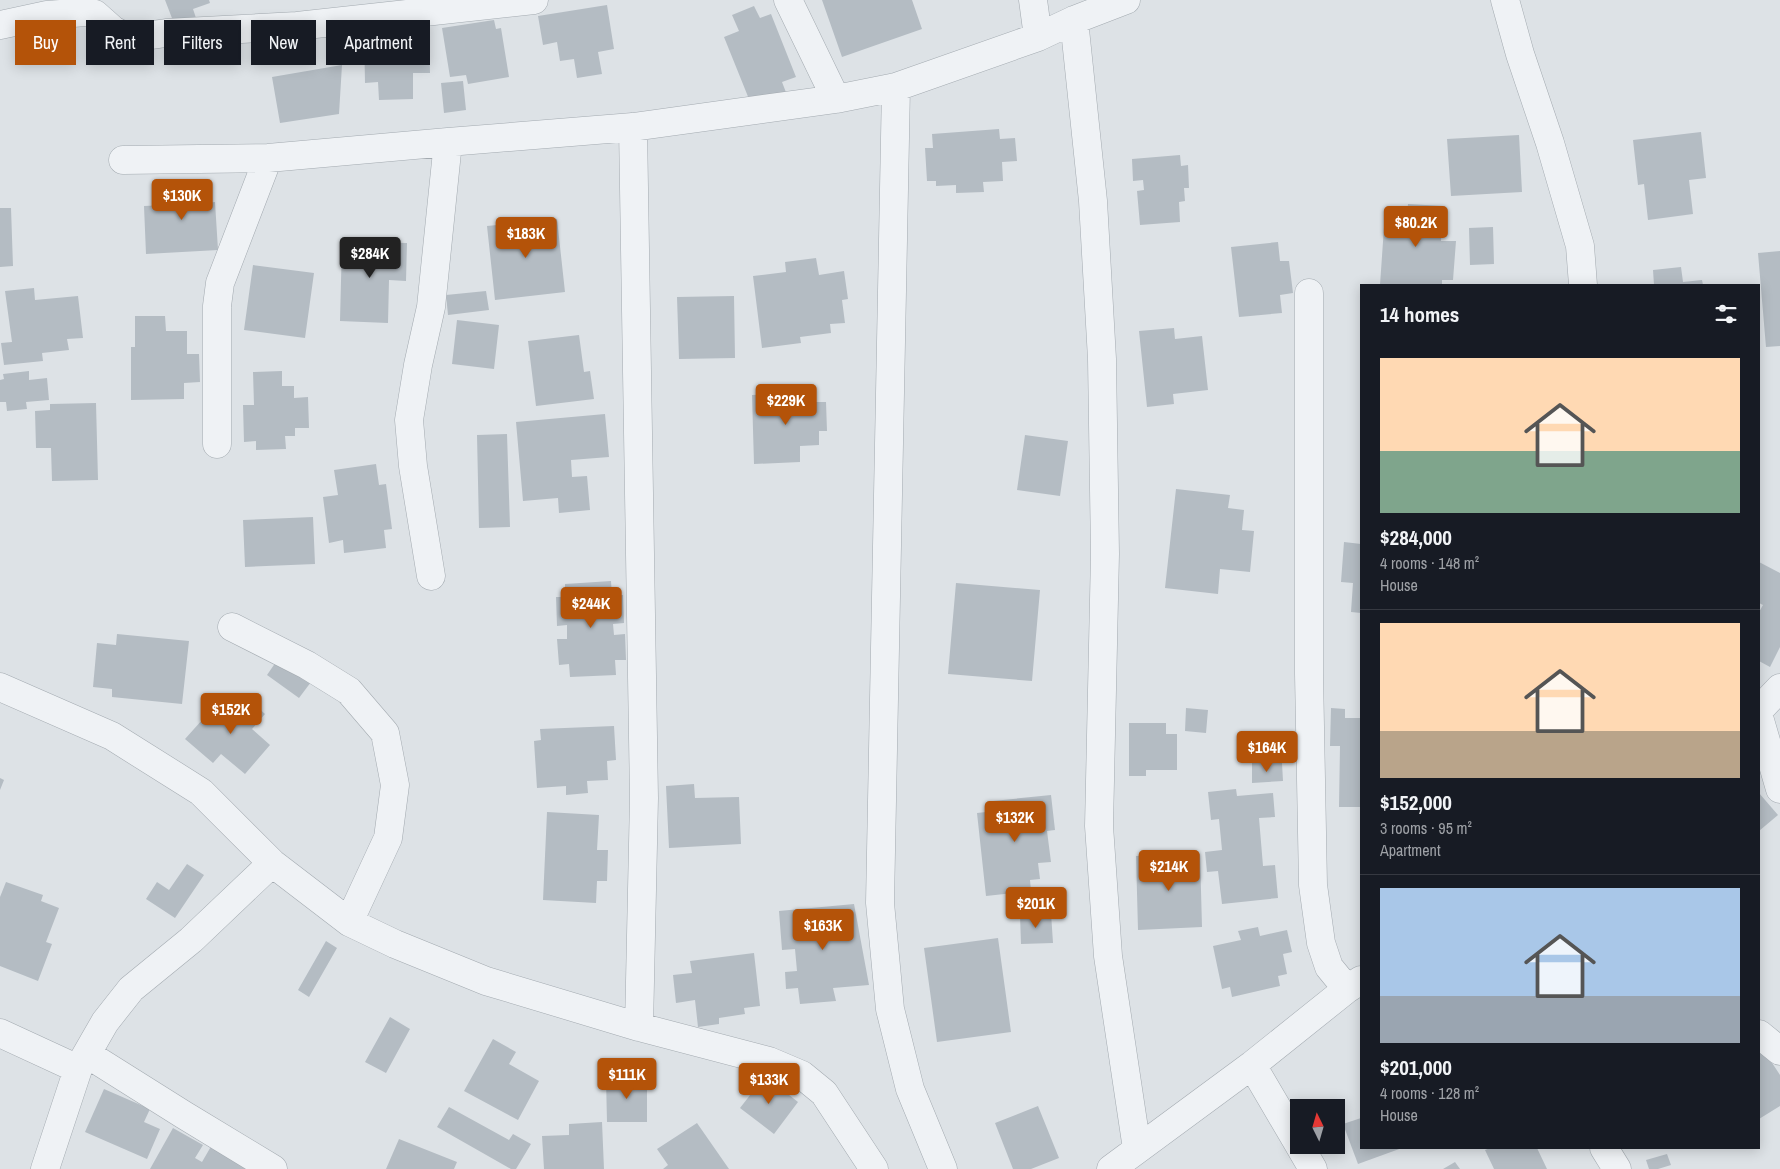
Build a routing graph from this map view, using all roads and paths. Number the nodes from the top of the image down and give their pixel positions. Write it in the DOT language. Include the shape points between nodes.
graph roads {
  1 [pos="534,0"];
  2 [pos="788,0"];
  3 [pos="1034,0"];
  4 [pos="1126,0"];
  5 [pos="1505,0"];
  6 [pos="1074,20"];
  7 [pos="0,25"];
  8 [pos="1038,37"];
  9 [pos="896,87"];
  10 [pos="836,99"];
  11 [pos="633,128"];
  12 [pos="448,142"];
  13 [pos="268,158"];
  14 [pos="123,160"];
  15 [pos="1583,284"];
  16 [pos="1309,293"];
  17 [pos="217,444"];
  18 [pos="431,576"];
  19 [pos="232,627"];
  20 [pos="0,687"];
  21 [pos="1780,688"];
  22 [pos="1760,709"];
  23 [pos="1760,720"];
  24 [pos="1780,789"];
  25 [pos="272,863"];
  26 [pos="349,922"];
  27 [pos="1354,985"];
  28 [pos="640,1027"];
  29 [pos="0,1033"];
  30 [pos="1760,1035"];
  31 [pos="1780,1051"];
  32 [pos="83,1061"];
  33 [pos="1252,1065"];
  34 [pos="1290,1130"];
  35 [pos="1137,1149"];
  36 [pos="1605,1149"];
  37 [pos="1304,1154"];
  38 [pos="45,1169"];
  39 [pos="273,1169"];
  40 [pos="874,1169"];
  41 [pos="943,1169"];
  42 [pos="1111,1169"];
  43 [pos="1313,1169"];
  44 [pos="1617,1169"];
  1 -- 7 [label="street" via="297,26 138,37 126,37 95,14 86,12 47,15"];
  2 -- 10 [label="street"];
  3 -- 8 [label="street"];
  4 -- 6 [label="street"];
  5 -- 15 [label="street" via="1580,246"];
  6 -- 8 [label="street"];
  6 -- 35 [label="street" via="1093,201 1102,359 1106,554 1099,826 1108,956"];
  8 -- 9 [label="street"];
  9 -- 10 [label="street"];
  9 -- 41 [label="street" via="880,903 890,1009 910,1089"];
  10 -- 11 [label="street"];
  11 -- 12 [label="street"];
  11 -- 28 [label="street" via="644,798"];
  12 -- 13 [label="street"];
  12 -- 18 [label="street" via="431,307 409,420"];
  13 -- 14 [label="street"];
  13 -- 17 [label="street" via="220,283 217,306"];
  16 -- 27 [label="street" via="1309,674 1313,885 1321,943 1329,968"];
  19 -- 26 [label="street" via="348,691 384,733 395,785 388,838"];
  20 -- 25 [label="street" via="112,736 201,792"];
  21 -- 22 [label="street"];
  23 -- 24 [label="street"];
  25 -- 26 [label="street"];
  25 -- 32 [label="street" via="191,940 131,989"];
  26 -- 28 [label="street" via="486,981"];
  27 -- 33 [label="street"];
  28 -- 40 [label="street" via="769,1061 802,1075 824,1093"];
  29 -- 32 [label="street"];
  30 -- 31 [label="street"];
  32 -- 38 [label="street"];
  32 -- 39 [label="street" via="184,1115"];
  33 -- 34 [label="street"];
  33 -- 35 [label="street"];
  35 -- 42 [label="street"];
  36 -- 44 [label="street"];
  37 -- 43 [label="street"];
}
